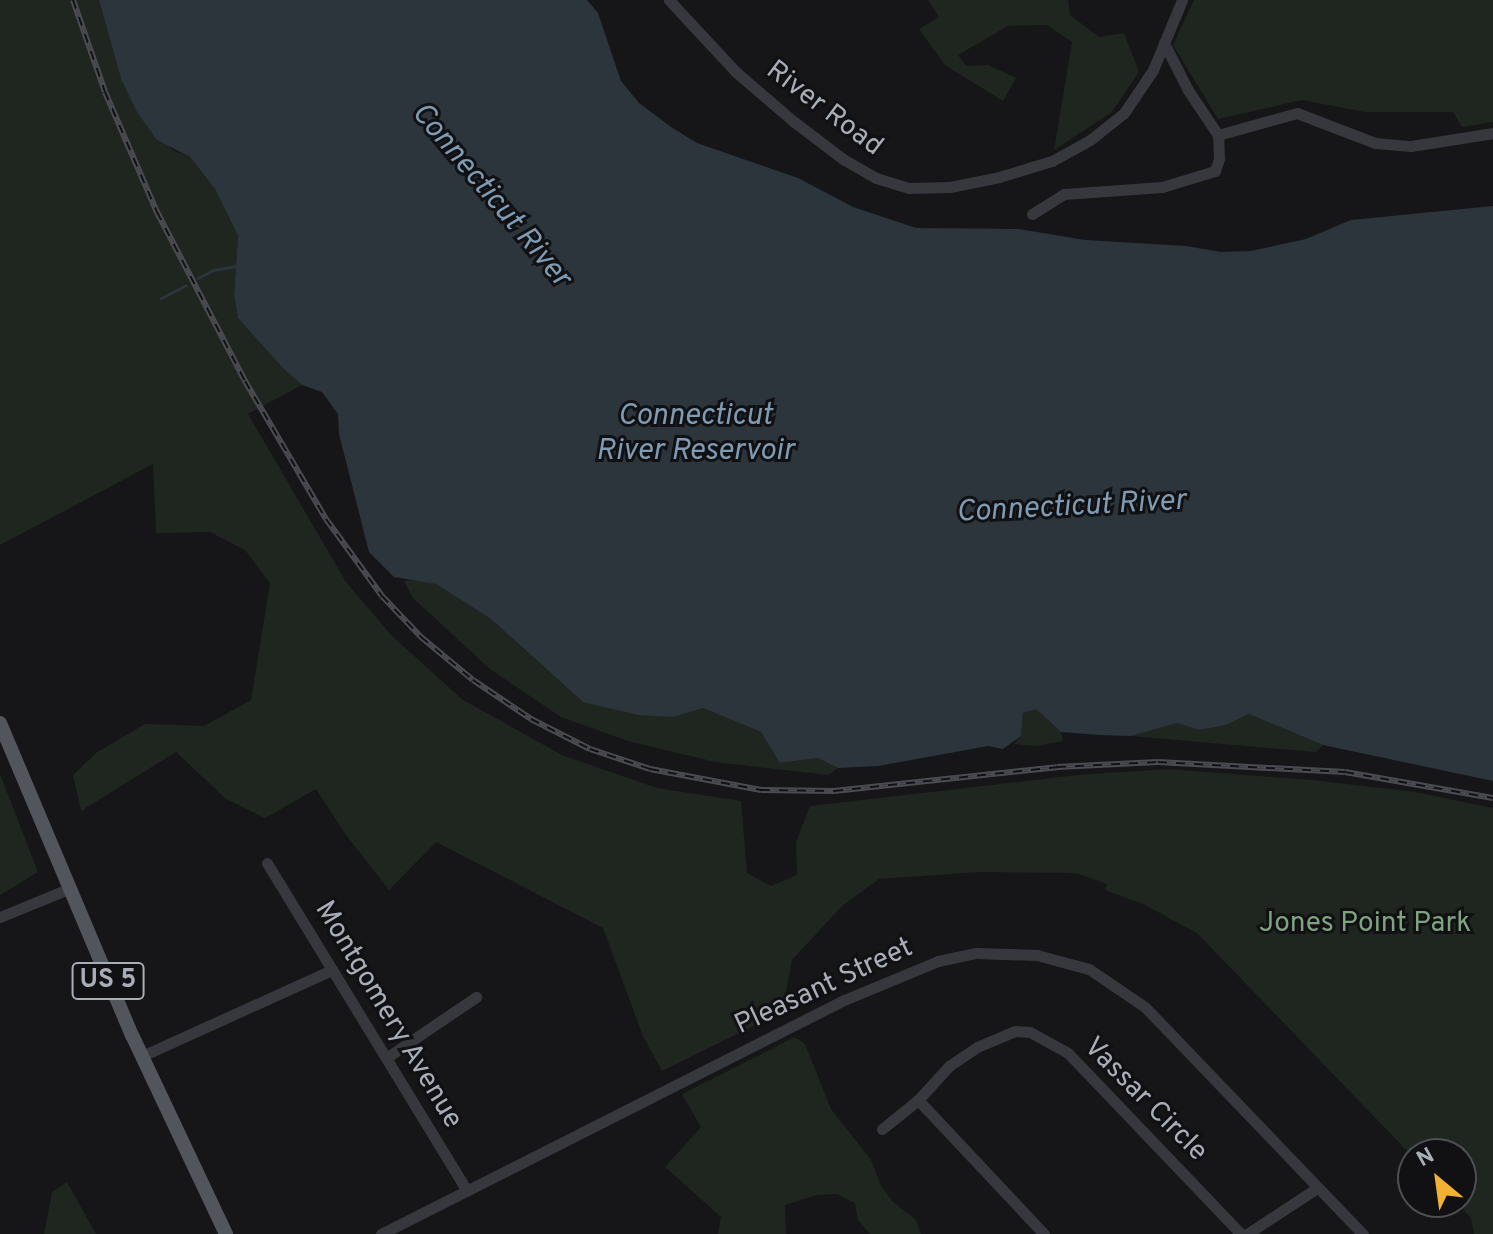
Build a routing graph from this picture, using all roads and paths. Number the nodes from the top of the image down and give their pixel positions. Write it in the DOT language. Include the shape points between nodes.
graph roads {
  1 [pos="669,0"];
  2 [pos="1182,0"];
  3 [pos="1164,43"];
  4 [pos="1493,133"];
  5 [pos="1218,135"];
  6 [pos="1032,214"];
  7 [pos="0,723"];
  8 [pos="267,863"];
  9 [pos="68,889"];
  10 [pos="0,917"];
  11 [pos="332,970"];
  12 [pos="476,997"];
  13 [pos="142,1056"];
  14 [pos="386,1058"];
  15 [pos="918,1100"];
  16 [pos="882,1129"];
  17 [pos="1317,1188"];
  18 [pos="467,1191"];
  19 [pos="226,1234"];
  20 [pos="381,1234"];
  21 [pos="1044,1234"];
  22 [pos="1241,1234"];
  23 [pos="1247,1234"];
  24 [pos="1363,1234"];
  1 -- 3 [label="street, River Road" via="736,72 793,121 843,159 876,178 909,188 999,177 1052,161 1090,140 1124,113"];
  2 -- 3 [label="street, River Road"];
  3 -- 5 [label="street"];
  4 -- 5 [label="street" via="1411,146 1375,143 1297,113"];
  5 -- 6 [label="street" via="1215,171 1202,177 1162,187 1064,194"];
  7 -- 9 [label="main road, US 5"];
  8 -- 11 [label="street, Montgomery Avenue"];
  9 -- 10 [label="street"];
  9 -- 13 [label="main road, US 5"];
  11 -- 13 [label="street"];
  11 -- 14 [label="street, Montgomery Avenue"];
  12 -- 14 [label="street"];
  13 -- 19 [label="main road, US 5"];
  14 -- 18 [label="street, Montgomery Avenue"];
  15 -- 16 [label="street, Vassar Circle"];
  15 -- 21 [label="street"];
  15 -- 22 [label="street, Vassar Circle" via="949,1066 977,1047 1015,1031 1030,1032 1068,1053"];
  17 -- 18 [label="street, Pleasant Street" via="1145,1007 1089,969 1037,955 976,953 938,961 844,1000"];
  17 -- 23 [label="street"];
  17 -- 24 [label="street, Pleasant Street"];
  18 -- 20 [label="street, Pleasant Street"];
}
